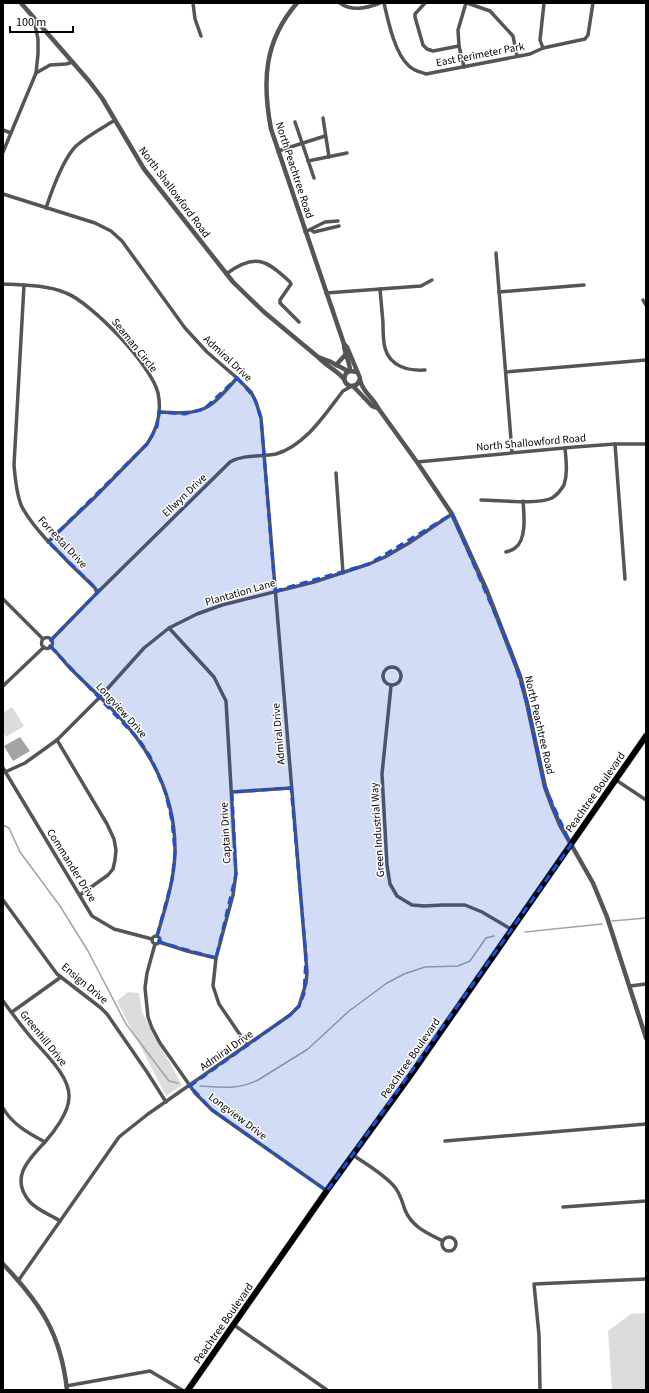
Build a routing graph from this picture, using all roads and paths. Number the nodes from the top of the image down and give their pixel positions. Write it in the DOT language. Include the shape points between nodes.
graph roads {
  1 [pos="21,3"];
  2 [pos="193,3"];
  3 [pos="297,3"];
  4 [pos="340,3"];
  5 [pos="380,3"];
  6 [pos="384,3"];
  7 [pos="425,3"];
  8 [pos="466,3"];
  9 [pos="544,3"];
  10 [pos="593,3"];
  11 [pos="32,16"];
  12 [pos="201,36"];
  13 [pos="459,46"];
  14 [pos="543,48"];
  15 [pos="517,56"];
  16 [pos="73,62"];
  17 [pos="464,67"];
  18 [pos="36,73"];
  19 [pos="322,118"];
  20 [pos="115,120"];
  21 [pos="295,122"];
  22 [pos="3,130"];
  23 [pos="11,133"];
  24 [pos="325,136"];
  25 [pos="302,143"];
  26 [pos="278,151"];
  27 [pos="3,152"];
  28 [pos="347,153"];
  29 [pos="329,157"];
  30 [pos="308,161"];
  31 [pos="314,178"];
  32 [pos="3,194"];
  33 [pos="46,208"];
  34 [pos="338,221"];
  35 [pos="339,226"];
  36 [pos="311,230"];
  37 [pos="305,232"];
  38 [pos="496,253"];
  39 [pos="226,274"];
  40 [pos="432,280"];
  41 [pos="3,284"];
  42 [pos="24,285"];
  43 [pos="584,285"];
  44 [pos="380,289"];
  45 [pos="326,292"];
  46 [pos="499,292"];
  47 [pos="643,300"];
  48 [pos="646,305"];
  49 [pos="299,322"];
  50 [pos="344,344"];
  51 [pos="346,354"];
  52 [pos="318,357"];
  53 [pos="646,360"];
  54 [pos="336,365"];
  55 [pos="425,370"];
  56 [pos="349,371"];
  57 [pos="357,372"];
  58 [pos="506,372"];
  59 [pos="237,378"];
  60 [pos="360,380"];
  61 [pos="344,381"];
  62 [pos="352,386"];
  63 [pos="343,391"];
  64 [pos="378,408"];
  65 [pos="159,412"];
  66 [pos="615,444"];
  67 [pos="646,444"];
  68 [pos="565,448"];
  69 [pos="512,452"];
  70 [pos="264,455"];
  71 [pos="417,462"];
  72 [pos="336,473"];
  73 [pos="482,500"];
  74 [pos="523,501"];
  75 [pos="452,514"];
  76 [pos="48,542"];
  77 [pos="506,552"];
  78 [pos="343,572"];
  79 [pos="625,579"];
  80 [pos="275,591"];
  81 [pos="97,593"];
  82 [pos="3,598"];
  83 [pos="169,628"];
  84 [pos="43,639"];
  85 [pos="51,640"];
  86 [pos="50,646"];
  87 [pos="44,647"];
  88 [pos="3,686"];
  89 [pos="391,686"];
  90 [pos="100,697"];
  91 [pos="646,736"];
  92 [pos="57,740"];
  93 [pos="3,768"];
  94 [pos="4,773"];
  95 [pos="616,780"];
  96 [pos="291,788"];
  97 [pos="232,792"];
  98 [pos="646,800"];
  99 [pos="571,845"];
  100 [pos="80,895"];
  101 [pos="3,900"];
  102 [pos="511,929"];
  103 [pos="157,936"];
  104 [pos="152,939"];
  105 [pos="160,942"];
  106 [pos="155,944"];
  107 [pos="216,958"];
  108 [pos="61,977"];
  109 [pos="646,984"];
  110 [pos="630,986"];
  111 [pos="3,1001"];
  112 [pos="12,1012"];
  113 [pos="646,1038"];
  114 [pos="247,1045"];
  115 [pos="190,1086"];
  116 [pos="166,1102"];
  117 [pos="3,1108"];
  118 [pos="646,1124"];
  119 [pos="446,1141"];
  120 [pos="45,1142"];
  121 [pos="352,1155"];
  122 [pos="327,1191"];
  123 [pos="646,1201"];
  124 [pos="563,1207"];
  125 [pos="60,1221"];
  126 [pos="443,1241"];
  127 [pos="3,1264"];
  128 [pos="646,1279"];
  129 [pos="18,1281"];
  130 [pos="234,1325"];
  131 [pos="66,1388"];
  132 [pos="182,1390"];
  133 [pos="188,1390"];
  134 [pos="327,1390"];
  135 [pos="540,1390"];
  1 -- 11 [label="street, North Shallowford Road"];
  2 -- 12 [label="street"];
  3 -- 26 [label="street, North Peachtree Road" via="278,28 270,49 266,72 266,106"];
  4 -- 5 [label="street" via="347,7 362,8"];
  6 -- 17 [label="street, East Perimeter Park" via="396,45 408,66 426,74"];
  7 -- 13 [label="street" via="415,14 423,45 433,51"];
  8 -- 13 [label="street" via="458,30"];
  8 -- 15 [label="street" via="490,10 513,36"];
  9 -- 14 [label="street" via="540,40"];
  10 -- 14 [label="street, East Perimeter Park" via="587,37"];
  11 -- 16 [label="street, North Shallowford Road"];
  11 -- 18 [label="street" via="38,39"];
  13 -- 17 [label="street"];
  14 -- 15 [label="street, East Perimeter Park"];
  15 -- 17 [label="street, East Perimeter Park"];
  16 -- 18 [label="street" via="50,65"];
  16 -- 20 [label="street, North Shallowford Road" via="102,98"];
  18 -- 23 [label="street"];
  19 -- 24 [label="street"];
  20 -- 33 [label="street" via="72,151 64,163"];
  20 -- 39 [label="street, North Shallowford Road" via="144,169"];
  21 -- 25 [label="street"];
  22 -- 23 [label="street"];
  23 -- 27 [label="street"];
  24 -- 25 [label="street"];
  24 -- 29 [label="street"];
  25 -- 26 [label="street"];
  25 -- 30 [label="street"];
  26 -- 37 [label="street, North Peachtree Road"];
  28 -- 29 [label="street"];
  29 -- 30 [label="street"];
  30 -- 31 [label="street"];
  32 -- 33 [label="street, Admiral Drive"];
  33 -- 59 [label="street, Admiral Drive" via="95,223 117,236 185,328 207,352"];
  34 -- 36 [label="street" via="325,222 312,227"];
  35 -- 36 [label="street" via="314,232"];
  36 -- 37 [label="street"];
  37 -- 45 [label="street, North Peachtree Road"];
  38 -- 46 [label="street"];
  39 -- 49 [label="street" via="249,261 275,268 291,284 280,303"];
  39 -- 52 [label="street, North Shallowford Road" via="251,301"];
  40 -- 44 [label="street" via="421,286"];
  41 -- 42 [label="street, Seaman Circle"];
  42 -- 65 [label="street, Seaman Circle" via="66,293 99,315 123,340 150,376 157,391"];
  42 -- 76 [label="street, Forrestal Drive" via="14,465 21,504 32,523"];
  43 -- 46 [label="street"];
  44 -- 45 [label="street"];
  44 -- 55 [label="street" via="386,352 404,368"];
  45 -- 50 [label="street, North Peachtree Road"];
  46 -- 58 [label="street"];
  47 -- 48 [label="street"];
  50 -- 51 [label="street, North Peachtree Road"];
  50 -- 57 [label="street, North Peachtree Road"];
  51 -- 54 [label="street"];
  51 -- 56 [label="street, North Peachtree Road" via="350,363"];
  52 -- 54 [label="street, North Shallowford Road"];
  52 -- 61 [label="street, North Shallowford Road" via="338,372"];
  53 -- 58 [label="street"];
  54 -- 56 [label="street, North Shallowford Road"];
  56 -- 57 [label="street"];
  56 -- 61 [label="street"];
  57 -- 60 [label="street, North Peachtree Road"];
  58 -- 69 [label="street"];
  59 -- 65 [label="street" via="221,396 204,409 185,414"];
  59 -- 70 [label="street, Admiral Drive" via="256,402 261,418"];
  60 -- 62 [label="street"];
  60 -- 64 [label="street, North Peachtree Road" via="364,391"];
  61 -- 62 [label="street, North Peachtree Road"];
  61 -- 63 [label="street"];
  62 -- 63 [label="street, Ellwyn Drive"];
  62 -- 64 [label="street, North Peachtree Road" via="372,406"];
  63 -- 70 [label="street, Ellwyn Drive" via="302,441 290,449"];
  64 -- 71 [label="street, North Peachtree Road"];
  65 -- 76 [label="street, Seaman Circle" via="157,427 147,444"];
  66 -- 67 [label="street, North Shallowford Road"];
  66 -- 68 [label="street, North Shallowford Road"];
  66 -- 79 [label="street"];
  68 -- 69 [label="street, North Shallowford Road"];
  68 -- 74 [label="street" via="566,471 560,492 540,501"];
  69 -- 71 [label="street, North Shallowford Road"];
  70 -- 80 [label="street, Admiral Drive"];
  70 -- 81 [label="street, Ellwyn Drive" via="230,462"];
  71 -- 75 [label="street, North Peachtree Road"];
  72 -- 78 [label="street"];
  73 -- 74 [label="street"];
  74 -- 77 [label="street" via="523,533 516,548"];
  75 -- 78 [label="street, Plantation Lane" via="385,557"];
  75 -- 99 [label="street, North Peachtree Road" via="487,591 512,656 527,703 545,787"];
  76 -- 81 [label="street, Forrestal Drive" via="96,588"];
  78 -- 80 [label="street, Plantation Lane"];
  80 -- 83 [label="street, Plantation Lane" via="222,605"];
  80 -- 96 [label="street, Admiral Drive"];
  81 -- 85 [label="street, Ellwyn Drive"];
  82 -- 84 [label="street"];
  83 -- 90 [label="street, Plantation Lane" via="144,648"];
  83 -- 97 [label="street, Captain Drive" via="214,677 226,701"];
  84 -- 85 [label="street" via="47,637"];
  84 -- 87 [label="street" via="41,643"];
  85 -- 86 [label="street"];
  86 -- 87 [label="street"];
  86 -- 90 [label="street, Longview Drive"];
  87 -- 88 [label="street"];
  89 -- 89 [label="street, Green Industrial Way" via="397,684 401,677 397,669 391,667 385,669 382,675 384,681"];
  89 -- 102 [label="street, Green Industrial Way" via="382,774 390,884 397,896 412,905 465,905"];
  90 -- 92 [label="street, Plantation Lane"];
  90 -- 103 [label="street, Longview Drive" via="126,724 151,758 169,806 173,829 174,864"];
  91 -- 95 [label="highway, Peachtree Boulevard"];
  92 -- 94 [label="street, Plantation Lane" via="25,763"];
  92 -- 100 [label="street" via="107,824 116,850 116,860 108,875"];
  93 -- 94 [label="street, Commander Drive"];
  94 -- 100 [label="street, Commander Drive"];
  95 -- 98 [label="street"];
  95 -- 99 [label="highway, Peachtree Boulevard"];
  96 -- 97 [label="street"];
  96 -- 114 [label="street, Admiral Drive" via="306,955 306,983 299,1006 279,1024"];
  97 -- 107 [label="street, Captain Drive" via="236,874"];
  99 -- 102 [label="highway, Peachtree Boulevard"];
  99 -- 110 [label="street, North Peachtree Road" via="593,883"];
  100 -- 104 [label="street, Commander Drive" via="92,916 108,926"];
  101 -- 108 [label="street, Ensign Drive"];
  102 -- 121 [label="highway, Peachtree Boulevard"];
  103 -- 104 [label="street"];
  103 -- 105 [label="street"];
  104 -- 106 [label="street" via="152,943"];
  105 -- 106 [label="street"];
  105 -- 107 [label="street"];
  106 -- 115 [label="street, Longview Drive" via="145,988 148,1016 160,1042"];
  107 -- 114 [label="street, Captain Drive" via="213,986 215,996"];
  108 -- 112 [label="street"];
  108 -- 116 [label="street, Ensign Drive" via="107,1014"];
  109 -- 110 [label="street"];
  110 -- 113 [label="street, North Peachtree Road"];
  111 -- 112 [label="street, Greenhill Drive"];
  112 -- 120 [label="street, Greenhill Drive" via="53,1062 68,1091 69,1098 63,1117"];
  114 -- 115 [label="street, Admiral Drive"];
  115 -- 116 [label="street, Admiral Drive"];
  115 -- 122 [label="street, Longview Drive" via="212,1110"];
  116 -- 125 [label="street, Admiral Drive" via="119,1137"];
  117 -- 120 [label="street" via="21,1128"];
  118 -- 119 [label="street"];
  120 -- 125 [label="street, Greenhill Drive" via="26,1163 21,1183 30,1202"];
  121 -- 122 [label="highway, Peachtree Boulevard"];
  121 -- 126 [label="street" via="394,1185 408,1217 415,1225"];
  122 -- 130 [label="highway, Peachtree Boulevard"];
  123 -- 124 [label="street"];
  125 -- 129 [label="street, Admiral Drive"];
  127 -- 129 [label="street"];
  128 -- 135 [label="street" via="534,1284 539,1335"];
  129 -- 131 [label="street" via="45,1316 54,1335"];
  130 -- 133 [label="highway, Peachtree Boulevard"];
  130 -- 134 [label="street"];
  131 -- 132 [label="street" via="150,1370"];
}
